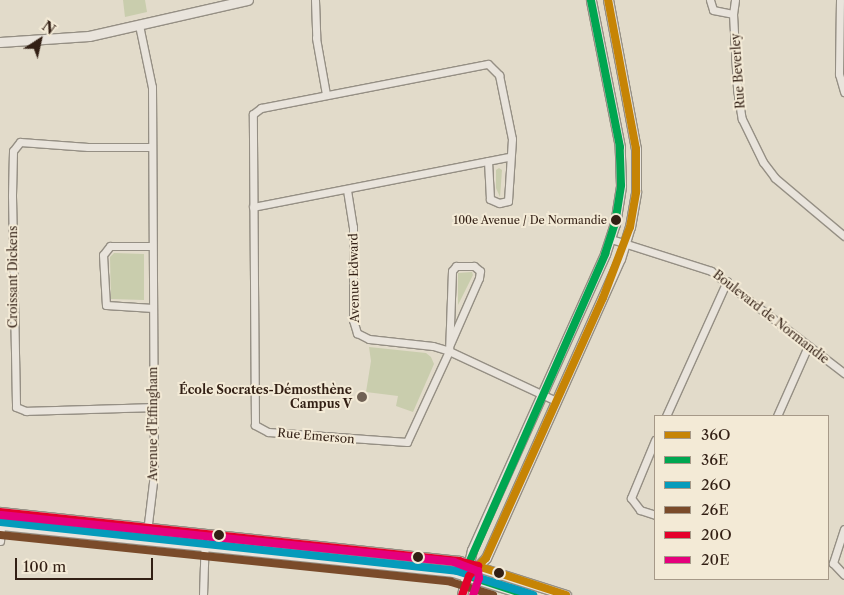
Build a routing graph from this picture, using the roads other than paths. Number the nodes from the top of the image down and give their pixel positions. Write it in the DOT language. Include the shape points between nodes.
graph roads {
  1 [pos="248,0"];
  2 [pos="315,0"];
  3 [pos="591,0"];
  4 [pos="608,0"];
  5 [pos="710,0"];
  6 [pos="735,0"];
  7 [pos="840,0"];
  8 [pos="733,14"];
  9 [pos="139,25"];
  10 [pos="0,42"];
  11 [pos="844,92"];
  12 [pos="326,94"];
  13 [pos="152,147"];
  14 [pos="509,157"];
  15 [pos="488,161"];
  16 [pos="347,190"];
  17 [pos="253,207"];
  18 [pos="844,236"];
  19 [pos="611,239"];
  20 [pos="626,243"];
  21 [pos="152,246"];
  22 [pos="727,281"];
  23 [pos="153,308"];
  24 [pos="808,346"];
  25 [pos="449,348"];
  26 [pos="844,373"];
  27 [pos="542,394"];
  28 [pos="556,401"];
  29 [pos="153,407"];
  30 [pos="666,415"];
  31 [pos="777,415"];
  32 [pos="654,442"];
  33 [pos="1,513"];
  34 [pos="654,515"];
  35 [pos="1,525"];
  36 [pos="148,528"];
  37 [pos="844,529"];
  38 [pos="205,535"];
  39 [pos="0,540"];
  40 [pos="146,540"];
  41 [pos="204,546"];
  42 [pos="474,565"];
  43 [pos="844,575"];
  44 [pos="469,576"];
  45 [pos="203,595"];
  46 [pos="462,595"];
  47 [pos="527,595"];
  48 [pos="566,595"];
  1 -- 9 [label="street"];
  2 -- 12 [label="street" via="316,38"];
  3 -- 19 [label="street" via="620,147 621,190"];
  4 -- 20 [label="street" via="636,149 636,192"];
  5 -- 8 [label="street" via="714,10"];
  6 -- 8 [label="street, Rue Beverley"];
  7 -- 11 [label="street" via="839,74"];
  8 -- 18 [label="street, Rue Beverley" via="738,104 755,148 775,178"];
  9 -- 10 [label="street" via="89,36"];
  9 -- 13 [label="street, Avenue d'Effingham" via="152,83"];
  12 -- 14 [label="street, Rue Emerson" via="488,64 498,75 512,140"];
  12 -- 17 [label="street, Rue Emerson" via="261,108 253,114"];
  13 -- 21 [label="street, Avenue d'Effingham"];
  13 -- 29 [label="street, Croissant Dickens" via="79,147 22,141 13,151 12,196 16,407 26,411"];
  14 -- 15 [label="street"];
  14 -- 15 [label="street, Rue Emerson" via="508,201 499,203 490,198"];
  15 -- 16 [label="street"];
  16 -- 17 [label="street"];
  16 -- 25 [label="street, Avenue Edward" via="353,227 355,330 369,339"];
  17 -- 25 [label="street, Rue Emerson" via="255,425 268,432 406,442"];
  19 -- 20 [label="street, Boulevard de Normandie"];
  19 -- 27 [label="street"];
  20 -- 22 [label="street, Boulevard de Normandie" via="703,268"];
  20 -- 28 [label="street"];
  21 -- 23 [label="street, Avenue d'Effingham"];
  21 -- 23 [label="street" via="108,247 104,252 104,272 106,305"];
  22 -- 24 [label="street, Boulevard de Normandie"];
  22 -- 30 [label="street"];
  23 -- 29 [label="street, Avenue d'Effingham"];
  24 -- 26 [label="street, Boulevard de Normandie"];
  24 -- 31 [label="street"];
  25 -- 25 [label="street" via="479,278 480,271 474,266 456,266 452,271"];
  25 -- 27 [label="street, Avenue Edward"];
  27 -- 28 [label="street, Avenue Edward"];
  27 -- 42 [label="street" via="472,550"];
  28 -- 42 [label="street" via="486,558"];
  29 -- 36 [label="street, Avenue d'Effingham" via="154,474"];
  32 -- 34 [label="street" via="631,498 640,510"];
  33 -- 35 [label="street"];
  33 -- 36 [label="street"];
  35 -- 39 [label="street"];
  35 -- 40 [label="street"];
  36 -- 38 [label="street"];
  36 -- 40 [label="street, Avenue d'Effingham"];
  37 -- 43 [label="street" via="833,563"];
  38 -- 41 [label="street"];
  38 -- 42 [label="street"];
  40 -- 41 [label="street"];
  41 -- 44 [label="street"];
  41 -- 45 [label="street"];
  42 -- 44 [label="street"];
  42 -- 48 [label="street"];
  44 -- 46 [label="street"];
  44 -- 47 [label="street"];
}
